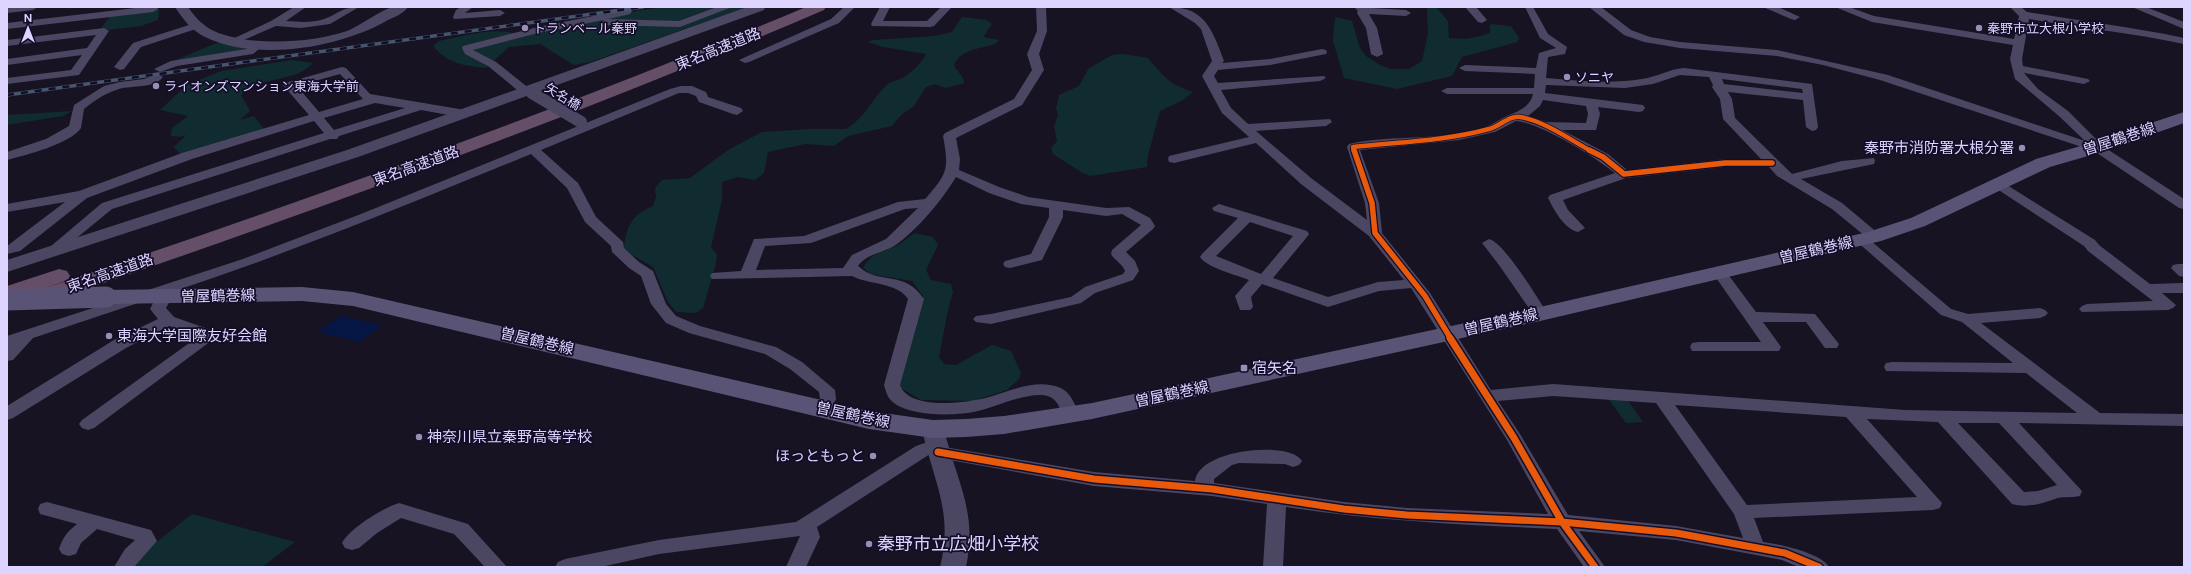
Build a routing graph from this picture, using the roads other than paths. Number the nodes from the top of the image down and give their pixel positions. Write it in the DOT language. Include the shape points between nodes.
graph roads {
  1 [pos="33,7"];
  2 [pos="103,7"];
  3 [pos="181,7"];
  4 [pos="301,7"];
  5 [pos="354,7"];
  6 [pos="402,7"];
  7 [pos="468,7"];
  8 [pos="630,7"];
  9 [pos="727,7"];
  10 [pos="791,7"];
  11 [pos="819,7"];
  12 [pos="850,7"];
  13 [pos="885,7"];
  14 [pos="947,7"];
  15 [pos="1040,7"];
  16 [pos="1174,7"];
  17 [pos="1470,7"];
  18 [pos="1594,7"];
  19 [pos="1768,7"];
  20 [pos="1840,7"];
  21 [pos="2015,7"];
  22 [pos="2160,7"];
  23 [pos="1530,8"];
  24 [pos="2140,8"];
  25 [pos="153,9"];
  26 [pos="1361,9"];
  27 [pos="12,10"];
  28 [pos="500,13"];
  29 [pos="1405,14"];
  30 [pos="2024,15"];
  31 [pos="96,16"];
  32 [pos="1795,17"];
  33 [pos="763,18"];
  34 [pos="1482,20"];
  35 [pos="7,21"];
  36 [pos="580,21"];
  37 [pos="275,23"];
  38 [pos="7,26"];
  39 [pos="195,26"];
  40 [pos="2184,26"];
  41 [pos="2184,40"];
  42 [pos="233,41"];
  43 [pos="7,43"];
  44 [pos="2019,43"];
  45 [pos="259,46"];
  46 [pos="89,51"];
  47 [pos="1322,52"];
  48 [pos="1377,54"];
  49 [pos="745,60"];
  50 [pos="7,62"];
  51 [pos="120,67"];
  52 [pos="1215,67"];
  53 [pos="1465,68"];
  54 [pos="2018,69"];
  55 [pos="1714,75"];
  56 [pos="1320,78"];
  57 [pos="7,81"];
  58 [pos="2084,81"];
  59 [pos="1540,85"];
  60 [pos="1214,87"];
  61 [pos="1718,87"];
  62 [pos="1447,91"];
  63 [pos="529,93"];
  64 [pos="1808,97"];
  65 [pos="375,99"];
  66 [pos="1591,104"];
  67 [pos="422,106"];
  68 [pos="1639,108"];
  69 [pos="737,111"];
  70 [pos="465,114"];
  71 [pos="317,117"];
  72 [pos="1520,117"];
  73 [pos="2181,120"];
  74 [pos="1326,122"];
  75 [pos="584,124"];
  76 [pos="1545,126"];
  77 [pos="1812,127"];
  78 [pos="1245,128"];
  79 [pos="333,136"];
  80 [pos="1258,139"];
  81 [pos="2095,147"];
  82 [pos="532,148"];
  83 [pos="7,156"];
  84 [pos="1174,159"];
  85 [pos="177,160"];
  86 [pos="1869,161"];
  87 [pos="1772,163"];
  88 [pos="952,172"];
  89 [pos="1624,174"];
  90 [pos="1790,178"];
  91 [pos="191,180"];
  92 [pos="1998,184"];
  93 [pos="82,194"];
  94 [pos="927,204"];
  95 [pos="1056,205"];
  96 [pos="2184,205"];
  97 [pos="7,208"];
  98 [pos="1219,208"];
  99 [pos="1247,217"];
  100 [pos="1578,228"];
  101 [pos="1375,233"];
  102 [pos="1868,238"];
  103 [pos="1489,243"];
  104 [pos="7,250"];
  105 [pos="51,252"];
  106 [pos="1010,264"];
  107 [pos="7,266"];
  108 [pos="2184,268"];
  109 [pos="854,272"];
  110 [pos="1719,272"];
  111 [pos="2184,273"];
  112 [pos="747,275"];
  113 [pos="717,276"];
  114 [pos="1261,279"];
  115 [pos="1414,284"];
  116 [pos="2145,288"];
  117 [pos="2184,288"];
  118 [pos="7,293"];
  119 [pos="138,298"];
  120 [pos="7,300"];
  121 [pos="1245,307"];
  122 [pos="7,308"];
  123 [pos="166,308"];
  124 [pos="2087,309"];
  125 [pos="2040,313"];
  126 [pos="1540,314"];
  127 [pos="1752,317"];
  128 [pos="1967,319"];
  129 [pos="981,320"];
  130 [pos="1447,334"];
  131 [pos="26,335"];
  132 [pos="7,341"];
  133 [pos="1831,344"];
  134 [pos="1698,347"];
  135 [pos="7,356"];
  136 [pos="1892,367"];
  137 [pos="2030,368"];
  138 [pos="1486,396"];
  139 [pos="1662,399"];
  140 [pos="823,409"];
  141 [pos="1850,412"];
  142 [pos="7,414"];
  143 [pos="1071,415"];
  144 [pos="1942,416"];
  145 [pos="2003,417"];
  146 [pos="2096,419"];
  147 [pos="2184,420"];
  148 [pos="88,424"];
  149 [pos="936,442"];
  150 [pos="1293,461"];
  151 [pos="1204,489"];
  152 [pos="1277,499"];
  153 [pos="47,508"];
  154 [pos="1742,512"];
  155 [pos="94,521"];
  156 [pos="1562,522"];
  157 [pos="807,524"];
  158 [pos="352,543"];
  159 [pos="1754,546"];
  160 [pos="69,549"];
  161 [pos="124,567"];
  162 [pos="498,567"];
  163 [pos="565,567"];
  164 [pos="796,567"];
  165 [pos="953,567"];
  166 [pos="1273,567"];
  167 [pos="1595,567"];
  168 [pos="1819,567"];
  1 -- 27 [label="street"];
  2 -- 31 [label="street"];
  3 -- 39 [label="street" via="186,18"];
  4 -- 37 [label="street"];
  5 -- 37 [label="street" via="326,22 301,25"];
  6 -- 45 [label="street" via="366,27 345,35 297,44"];
  7 -- 28 [label="street" via="460,12 458,18"];
  8 -- 36 [label="street" via="626,12"];
  9 -- 36 [label="street" via="680,24"];
  10 -- 33 [label="highway, 東名高速道路"];
  11 -- 33 [label="highway, 東名高速道路"];
  12 -- 49 [label="street" via="835,21"];
  13 -- 14 [label="street" via="876,24 930,24"];
  15 -- 88 [label="street" via="1042,31 1033,54 1038,70 1018,102 949,136 953,159"];
  16 -- 52 [label="street" via="1199,21 1206,28 1218,61"];
  17 -- 34 [label="street"];
  18 -- 81 [label="street" via="1623,30 1642,38 1692,46 1782,53 1858,71"];
  19 -- 32 [label="street"];
  20 -- 44 [label="street" via="1872,19"];
  21 -- 30 [label="street"];
  22 -- 24 [label="street"];
  23 -- 59 [label="street" via="1544,36 1562,47 1561,52 1543,55"];
  24 -- 40 [label="street"];
  25 -- 31 [label="street"];
  26 -- 29 [label="street"];
  26 -- 48 [label="street" via="1372,24"];
  27 -- 35 [label="street"];
  30 -- 41 [label="street"];
  30 -- 44 [label="street"];
  31 -- 38 [label="street"];
  33 -- 63 [label="street" via="611,59"];
  33 -- 118 [label="highway, 東名高速道路" via="437,145"];
  33 -- 122 [label="highway, 東名高速道路" via="594,99 384,178"];
  36 -- 63 [label="street, 矢名橋" via="467,48 469,52 498,68"];
  37 -- 42 [label="street"];
  39 -- 42 [label="street"];
  39 -- 51 [label="street" via="136,45"];
  42 -- 45 [label="street"];
  43 -- 46 [label="street" via="104,31"];
  44 -- 54 [label="street" via="2016,59"];
  45 -- 83 [label="street" via="249,52 175,63 151,80 101,91 78,108 75,128 68,133 35,149"];
  46 -- 50 [label="street"];
  46 -- 57 [label="street" via="75,73"];
  47 -- 52 [label="street" via="1270,62"];
  52 -- 60 [label="street" via="1208,76"];
  53 -- 59 [label="street" via="1501,71"];
  54 -- 58 [label="street" via="2063,80"];
  54 -- 81 [label="street" via="2019,77 2064,114"];
  55 -- 59 [label="street" via="1684,71 1674,72 1653,81"];
  55 -- 61 [label="street"];
  55 -- 64 [label="street" via="1808,86"];
  56 -- 60 [label="street"];
  59 -- 62 [label="street"];
  59 -- 66 [label="street"];
  59 -- 72 [label="street" via="1536,104"];
  60 -- 78 [label="street" via="1226,110"];
  61 -- 64 [label="street"];
  61 -- 87 [label="street" via="1726,99 1729,119"];
  63 -- 70 [label="street"];
  63 -- 75 [label="street, 矢名橋, bridge"];
  64 -- 77 [label="street"];
  65 -- 67 [label="street"];
  65 -- 71 [label="street"];
  65 -- 71 [label="street" via="366,96 342,70 289,85"];
  66 -- 68 [label="street"];
  66 -- 76 [label="street" via="1594,114 1592,127"];
  67 -- 70 [label="street"];
  67 -- 79 [label="street"];
  69 -- 75 [label="street" via="703,99 702,94 698,92 681,89"];
  70 -- 105 [label="street" via="256,186"];
  71 -- 79 [label="street"];
  71 -- 85 [label="street"];
  72 -- 76 [label="street"];
  72 -- 101 [label="street" via="1514,117 1491,129 1459,136 1353,147 1372,203"];
  73 -- 81 [label="main road, 曽屋鶴巻線"];
  74 -- 78 [label="street"];
  75 -- 82 [label="street"];
  76 -- 89 [label="street" via="1604,157"];
  78 -- 80 [label="street"];
  79 -- 91 [label="street"];
  80 -- 84 [label="street"];
  80 -- 101 [label="street" via="1306,181"];
  81 -- 92 [label="main road, 曽屋鶴巻線" via="2044,163"];
  81 -- 96 [label="street"];
  82 -- 119 [label="street" via="366,217 248,262"];
  82 -- 140 [label="street" via="573,186 590,220 618,245 617,249 634,265 648,274 653,293 664,314 678,323 733,341 761,347 796,365 827,390 828,399"];
  85 -- 91 [label="street"];
  85 -- 93 [label="street"];
  86 -- 90 [label="street"];
  87 -- 89 [label="street" via="1725,163"];
  87 -- 90 [label="street"];
  88 -- 94 [label="street" via="942,189"];
  88 -- 95 [label="street" via="1026,201"];
  89 -- 100 [label="street" via="1555,198 1562,212"];
  90 -- 102 [label="street" via="1837,206"];
  91 -- 105 [label="street" via="107,206"];
  92 -- 102 [label="main road, 曽屋鶴巻線" via="1918,222"];
  92 -- 116 [label="street" via="2090,243"];
  93 -- 97 [label="street"];
  93 -- 104 [label="street" via="15,248"];
  94 -- 109 [label="street" via="904,232 852,262 850,267"];
  94 -- 112 [label="street" via="903,205 806,240 759,242"];
  95 -- 106 [label="street" via="1056,217 1037,257"];
  95 -- 129 [label="street" via="1106,212 1124,210 1145,221 1148,226 1119,250 1118,254 1130,264 1132,271 1128,277 1090,290 1076,300"];
  98 -- 99 [label="street"];
  99 -- 114 [label="street" via="1207,258"];
  99 -- 114 [label="street" via="1302,234"];
  101 -- 115 [label="street"];
  102 -- 110 [label="main road, 曽屋鶴巻線"];
  102 -- 128 [label="street" via="1946,312"];
  103 -- 126 [label="street"];
  105 -- 107 [label="street"];
  108 -- 111 [label="street" via="2178,268"];
  109 -- 112 [label="street"];
  109 -- 143 [label="street" via="869,280 898,284 914,292 916,299 892,385 894,394 902,401 914,406 964,408 1021,392 1044,390 1057,393 1068,403"];
  110 -- 126 [label="main road, 曽屋鶴巻線"];
  110 -- 127 [label="street"];
  112 -- 113 [label="street"];
  114 -- 115 [label="street" via="1328,302 1378,287"];
  114 -- 121 [label="street" via="1243,296"];
  115 -- 130 [label="street" via="1425,296"];
  116 -- 117 [label="street"];
  116 -- 124 [label="street" via="2168,305"];
  119 -- 120 [label="main road, 曽屋鶴巻線, bridge"];
  119 -- 122 [label="main road, 曽屋鶴巻線" via="106,304"];
  119 -- 123 [label="main road, 曽屋鶴巻線"];
  119 -- 131 [label="street"];
  123 -- 140 [label="main road, 曽屋鶴巻線" via="302,294 353,299"];
  123 -- 142 [label="street" via="120,344"];
  123 -- 148 [label="street" via="211,335"];
  125 -- 128 [label="street"];
  126 -- 130 [label="main road, 曽屋鶴巻線"];
  127 -- 133 [label="street" via="1810,317"];
  127 -- 134 [label="street" via="1772,347"];
  128 -- 137 [label="street"];
  130 -- 138 [label="street"];
  130 -- 143 [label="main road, 曽屋鶴巻線"];
  131 -- 132 [label="street"];
  131 -- 135 [label="street"];
  136 -- 137 [label="street"];
  137 -- 146 [label="street"];
  138 -- 139 [label="street" via="1553,390"];
  138 -- 156 [label="street" via="1514,438"];
  139 -- 141 [label="street"];
  139 -- 154 [label="street"];
  140 -- 149 [label="main road, 曽屋鶴巻線" via="869,420"];
  141 -- 144 [label="street"];
  141 -- 154 [label="street" via="1933,503"];
  143 -- 149 [label="main road, 曽屋鶴巻線" via="1004,425"];
  144 -- 145 [label="street"];
  144 -- 145 [label="street" via="2019,500 2041,498 2052,492 2073,491"];
  145 -- 146 [label="street"];
  146 -- 147 [label="street"];
  149 -- 151 [label="street" via="1094,479"];
  149 -- 157 [label="street"];
  149 -- 165 [label="street" via="953,494 960,532"];
  150 -- 151 [label="street" via="1288,458 1232,459 1206,476"];
  151 -- 152 [label="street"];
  152 -- 156 [label="street" via="1407,515"];
  152 -- 166 [label="street"];
  153 -- 155 [label="street"];
  154 -- 159 [label="street"];
  155 -- 160 [label="street" via="72,539"];
  155 -- 161 [label="street" via="144,535 147,541 132,554"];
  156 -- 159 [label="street" via="1676,533"];
  156 -- 167 [label="street"];
  157 -- 163 [label="street" via="800,529 659,547"];
  157 -- 164 [label="street" via="810,537"];
  158 -- 162 [label="street" via="399,510 461,529"];
  159 -- 168 [label="street" via="1785,553"];
}
